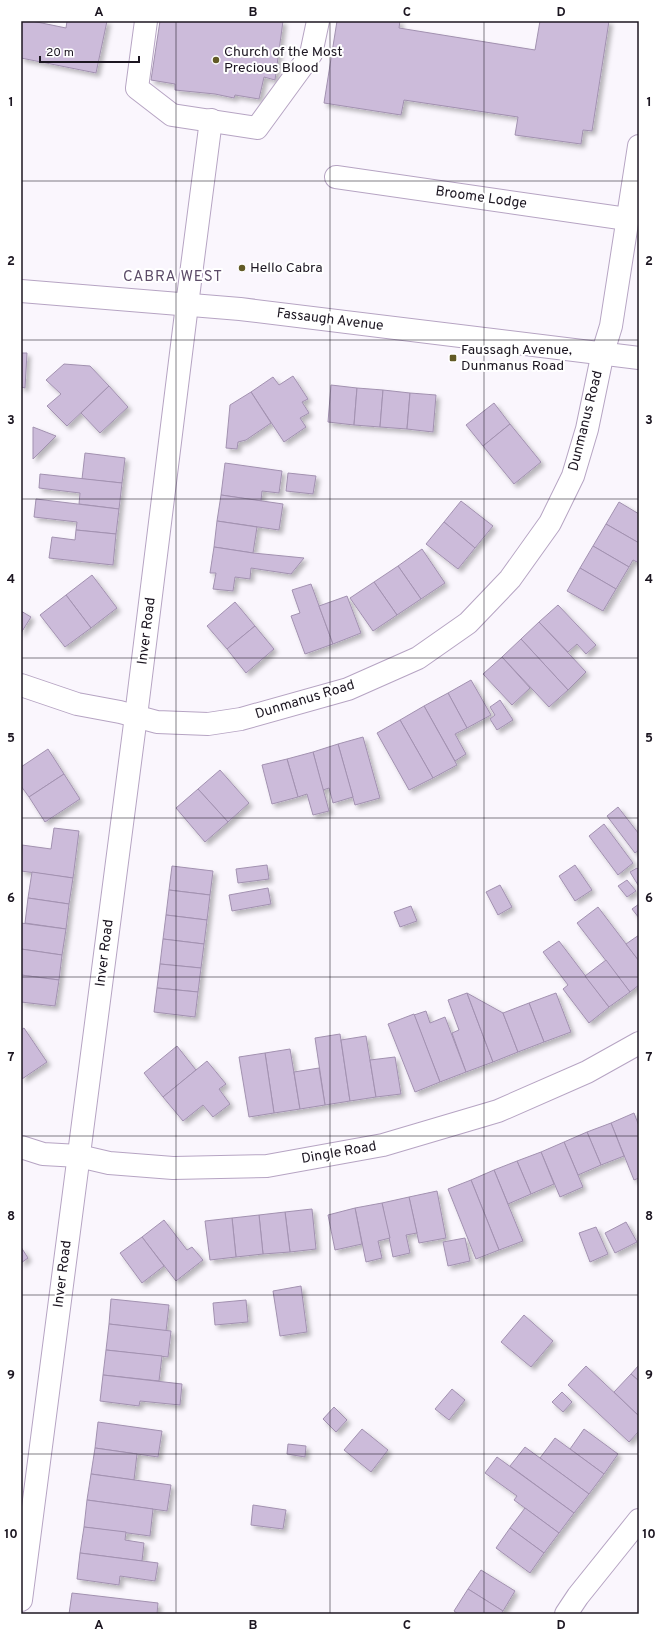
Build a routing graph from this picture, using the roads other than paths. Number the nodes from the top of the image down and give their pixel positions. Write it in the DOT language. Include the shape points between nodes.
graph roads {
  1 [pos="146,21"];
  2 [pos="318,21"];
  3 [pos="211,120"];
  4 [pos="639,146"];
  5 [pos="336,176"];
  6 [pos="627,219"];
  7 [pos="21,291"];
  8 [pos="186,305"];
  9 [pos="603,352"];
  10 [pos="639,358"];
  11 [pos="21,685"];
  12 [pos="136,716"];
  13 [pos="639,1043"];
  14 [pos="21,1147"];
  15 [pos="79,1156"];
  16 [pos="639,1520"];
  17 [pos="21,1600"];
  18 [pos="566,1614"];
  1 -- 3 [label="street" via="137,88 172,115"];
  2 -- 3 [label="street" via="311,54 257,128"];
  3 -- 8 [label="street, Inver Road"];
  4 -- 6 [label="street, Dunmanus Road"];
  5 -- 6 [label="street, Broome Lodge"];
  6 -- 9 [label="street, Dunmanus Road" via="611,326"];
  7 -- 8 [label="street, Fassaugh Avenue"];
  8 -- 9 [label="street, Fassaugh Avenue"];
  8 -- 12 [label="street, Inver Road"];
  9 -- 10 [label="street, Fassaugh Avenue"];
  9 -- 12 [label="street, Dunmanus Road" via="587,429 573,476 550,523 510,579 468,623 418,658 348,689 241,719 208,724 157,722"];
  11 -- 12 [label="street, Dunmanus Road" via="77,704"];
  12 -- 15 [label="street, Inver Road"];
  13 -- 15 [label="street, Dingle Road" via="587,1072 498,1111 383,1146 267,1166 173,1168 109,1163"];
  14 -- 15 [label="street, Dingle Road" via="43,1154"];
  15 -- 17 [label="street, Inver Road"];
  16 -- 18 [label="street"];
}
